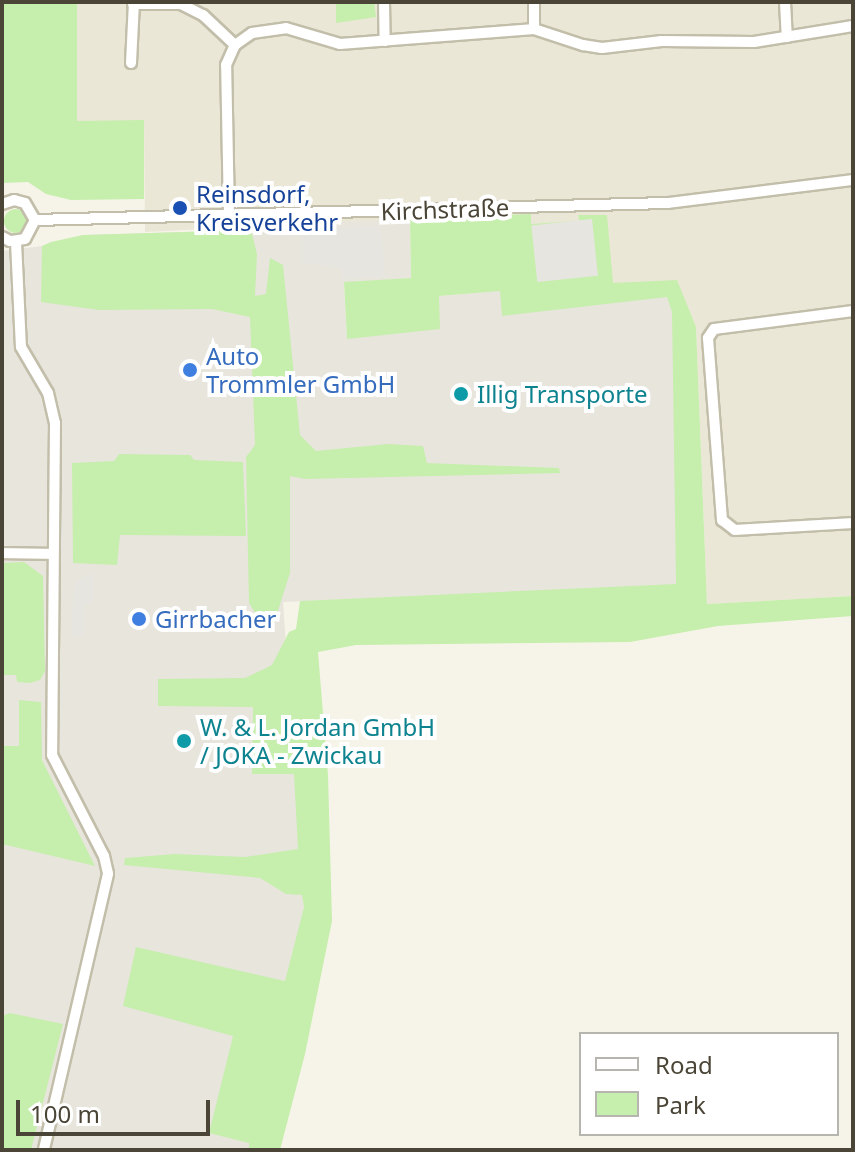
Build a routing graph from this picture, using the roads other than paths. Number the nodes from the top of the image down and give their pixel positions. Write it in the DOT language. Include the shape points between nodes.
graph roads {
  1 [pos="384,2"];
  2 [pos="534,2"];
  3 [pos="785,2"];
  4 [pos="134,3"];
  5 [pos="853,26"];
  6 [pos="534,29"];
  7 [pos="787,37"];
  8 [pos="385,41"];
  9 [pos="235,45"];
  10 [pos="131,63"];
  11 [pos="853,180"];
  12 [pos="2,204"];
  13 [pos="229,215"];
  14 [pos="35,220"];
  15 [pos="2,237"];
  16 [pos="16,242"];
  17 [pos="853,311"];
  18 [pos="853,523"];
  19 [pos="2,553"];
  20 [pos="53,554"];
  21 [pos="44,1150"];
  1 -- 8 [label="street"];
  2 -- 6 [label="street"];
  3 -- 7 [label="street"];
  4 -- 9 [label="street" via="181,4 203,15"];
  4 -- 10 [label="street"];
  5 -- 7 [label="street"];
  6 -- 7 [label="street" via="602,48"];
  6 -- 8 [label="street"];
  8 -- 9 [label="street" via="340,44 286,28 252,33"];
  9 -- 13 [label="street" via="226,65"];
  11 -- 13 [label="street, Kirchstraße" via="668,203"];
  12 -- 14 [label="street" via="25,203"];
  13 -- 14 [label="street, Kirchstraße"];
  14 -- 16 [label="street" via="28,236"];
  15 -- 16 [label="street"];
  16 -- 20 [label="street" via="21,347 48,393 54,416"];
  17 -- 18 [label="street" via="714,329 708,338 722,520 735,530"];
  19 -- 20 [label="street"];
  20 -- 21 [label="street" via="52,755 104,856 108,874"];
}
